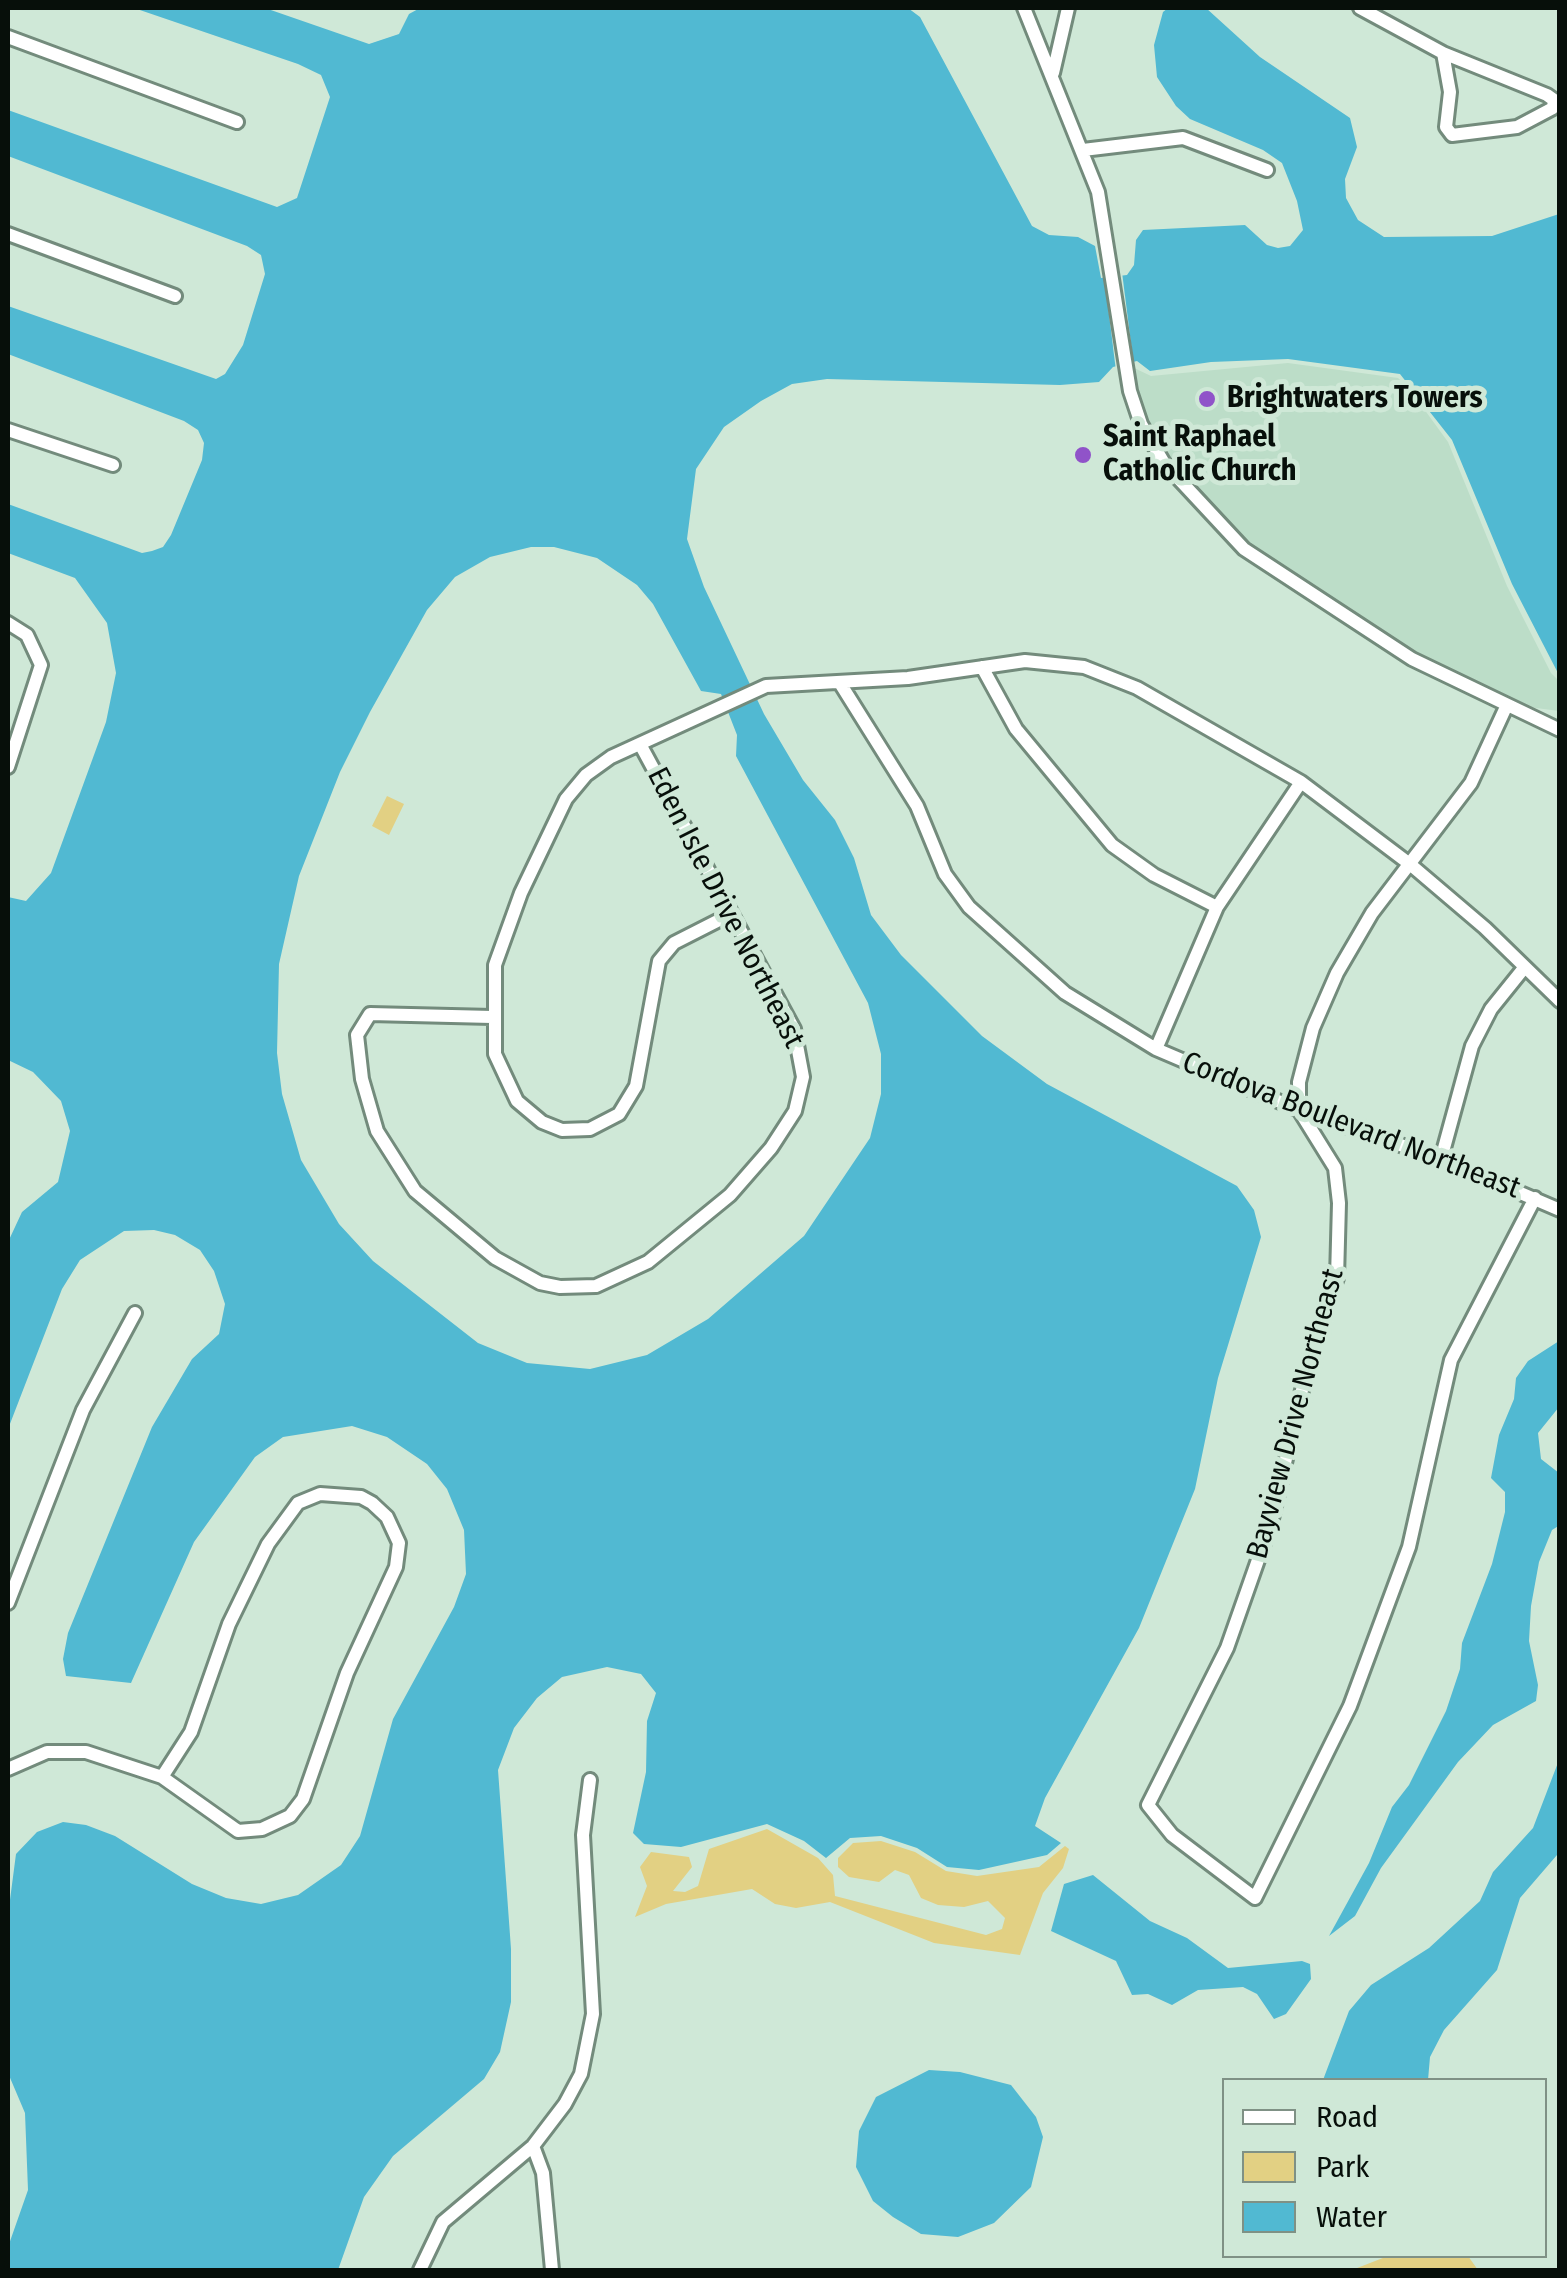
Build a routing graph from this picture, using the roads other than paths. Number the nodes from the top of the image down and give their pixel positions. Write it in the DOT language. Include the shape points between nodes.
graph roads {
  1 [pos="1024,8"];
  2 [pos="1068,8"];
  3 [pos="1360,8"];
  4 [pos="8,38"];
  5 [pos="1442,52"];
  6 [pos="1053,76"];
  7 [pos="238,122"];
  8 [pos="1084,150"];
  9 [pos="1267,170"];
  10 [pos="8,234"];
  11 [pos="175,296"];
  12 [pos="8,430"];
  13 [pos="113,465"];
  14 [pos="11,625"];
  15 [pos="982,667"];
  16 [pos="840,683"];
  17 [pos="1506,707"];
  18 [pos="1560,730"];
  19 [pos="640,744"];
  20 [pos="8,767"];
  21 [pos="1301,782"];
  22 [pos="1412,865"];
  23 [pos="1217,907"];
  24 [pos="731,914"];
  25 [pos="1524,968"];
  26 [pos="1560,1001"];
  27 [pos="492,1017"];
  28 [pos="1156,1049"];
  29 [pos="1298,1110"];
  30 [pos="1442,1159"];
  31 [pos="1535,1198"];
  32 [pos="1560,1210"];
  33 [pos="135,1313"];
  34 [pos="8,1603"];
  35 [pos="8,1769"];
  36 [pos="162,1777"];
  37 [pos="590,1780"];
  38 [pos="532,2146"];
  39 [pos="420,2270"];
  40 [pos="552,2270"];
  1 -- 6 [label="street"];
  2 -- 6 [label="street"];
  3 -- 5 [label="street"];
  4 -- 7 [label="street"];
  5 -- 5 [label="street" via="1547,95 1553,108 1517,127 1452,135"];
  6 -- 8 [label="street"];
  8 -- 9 [label="street" via="1183,138"];
  8 -- 17 [label="street" via="1114,273 1125,370 1140,424 1164,464 1244,549 1412,659"];
  10 -- 11 [label="street"];
  12 -- 13 [label="street"];
  14 -- 20 [label="street" via="33,642 41,665"];
  15 -- 16 [label="street"];
  15 -- 21 [label="street" via="1025,661 1084,667 1137,688"];
  15 -- 23 [label="street" via="1016,729 1112,845 1154,876"];
  16 -- 19 [label="street" via="758,690"];
  16 -- 28 [label="street, Cordova Boulevard Northeast" via="917,806 945,874 970,907 1065,993"];
  17 -- 18 [label="street"];
  17 -- 22 [label="street" via="1471,784"];
  19 -- 24 [label="street, Eden Isle Drive Northeast"];
  19 -- 27 [label="street" via="586,775 561,809 500,947"];
  21 -- 22 [label="street"];
  21 -- 23 [label="street"];
  22 -- 25 [label="street"];
  22 -- 29 [label="street" via="1336,972 1299,1082"];
  23 -- 28 [label="street"];
  24 -- 27 [label="street" via="674,943 659,961 636,1086 604,1124 577,1131 552,1127 516,1102 500,1071"];
  24 -- 27 [label="street, Eden Isle Drive Northeast" via="794,1029 801,1095 785,1130 730,1195 648,1262 615,1280 560,1288 495,1258 415,1191 378,1130 358,1051 364,1018 380,1012"];
  25 -- 26 [label="street"];
  25 -- 30 [label="street" via="1472,1046"];
  28 -- 29 [label="street, Cordova Boulevard Northeast"];
  29 -- 30 [label="street, Cordova Boulevard Northeast"];
  29 -- 31 [label="street, Bayview Drive Northeast" via="1334,1168 1337,1278 1313,1342 1271,1523 1227,1648 1148,1805 1172,1835 1255,1898 1350,1706 1409,1547 1450,1360"];
  30 -- 31 [label="street, Cordova Boulevard Northeast"];
  31 -- 32 [label="street, Cordova Boulevard Northeast"];
  33 -- 34 [label="street" via="83,1410"];
  35 -- 36 [label="street" via="47,1752 86,1752"];
  36 -- 36 [label="street" via="191,1732 229,1624 268,1544 298,1503 320,1494 372,1504 399,1543 396,1567 347,1673 303,1799 290,1816 238,1831"];
  37 -- 38 [label="street" via="583,1835 593,1982 588,2048 565,2104"];
  38 -- 39 [label="street" via="443,2222"];
  38 -- 40 [label="street" via="543,2173"];
}
